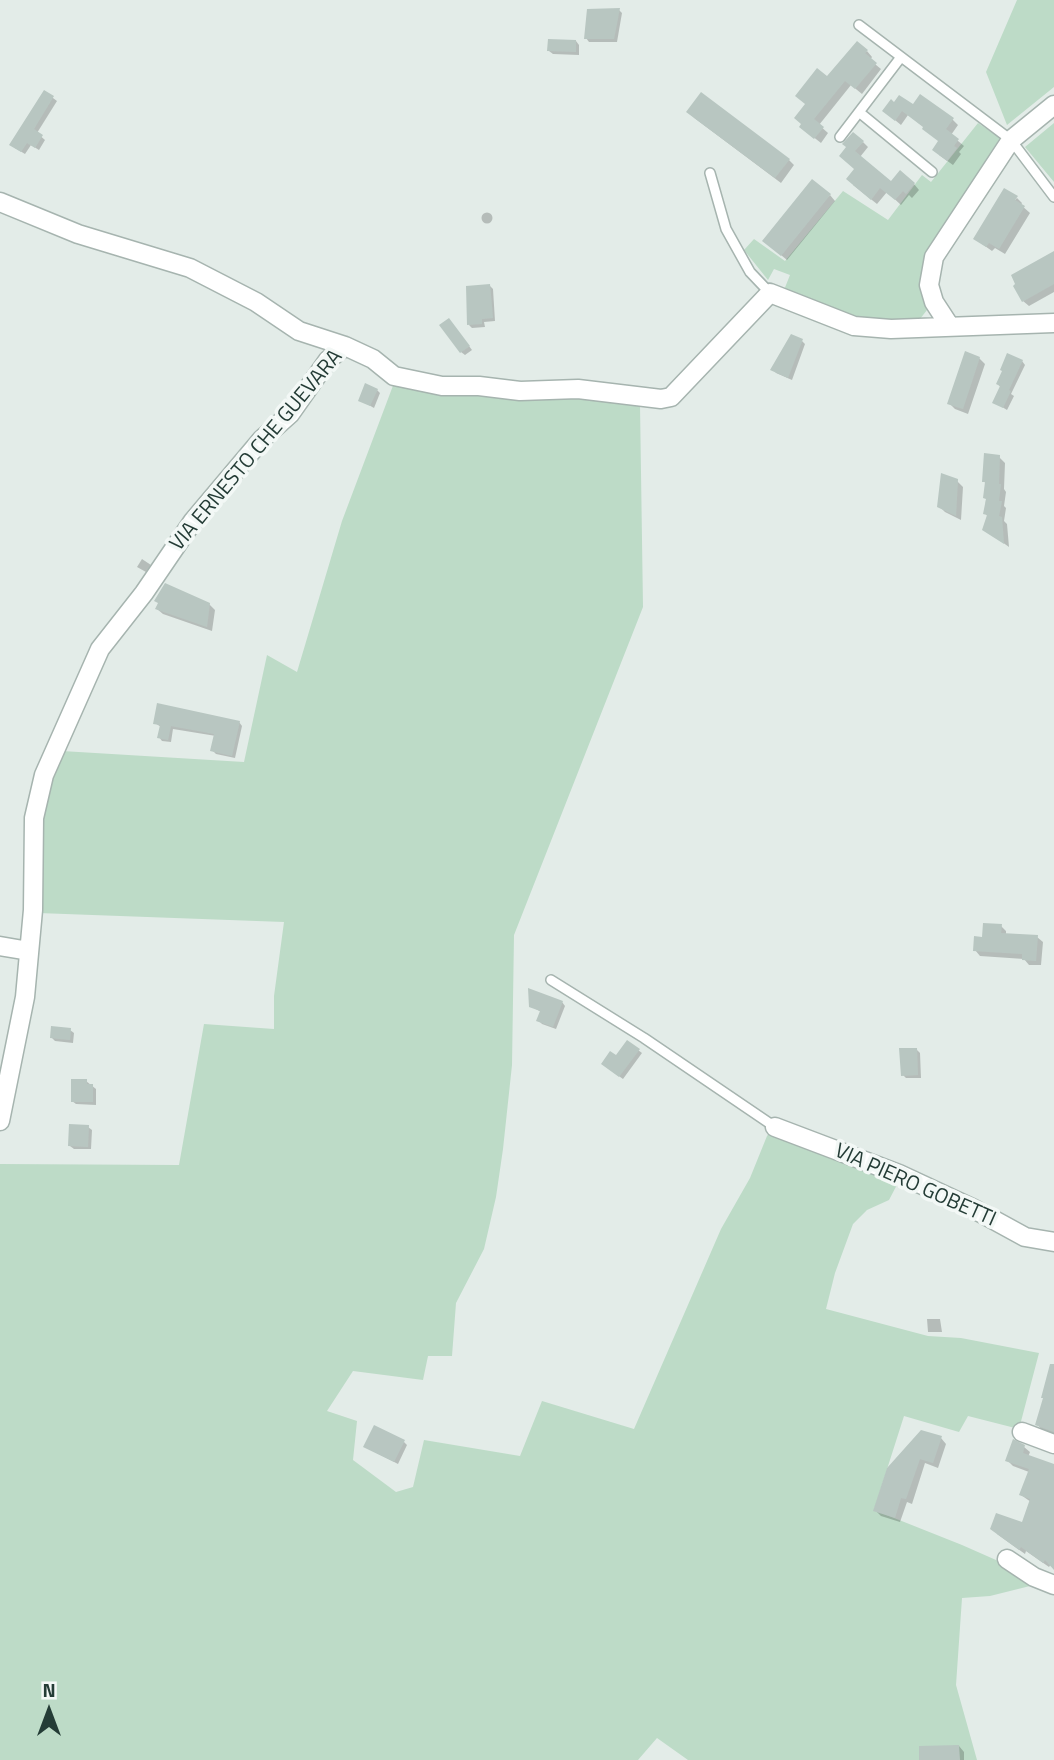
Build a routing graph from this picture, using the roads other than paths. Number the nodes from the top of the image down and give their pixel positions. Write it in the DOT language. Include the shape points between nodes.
graph roads {
  1 [pos="859,25"];
  2 [pos="901,57"];
  3 [pos="1054,105"];
  4 [pos="859,112"];
  5 [pos="840,137"];
  6 [pos="1011,140"];
  7 [pos="932,172"];
  8 [pos="710,173"];
  9 [pos="1054,197"];
  10 [pos="0,202"];
  11 [pos="770,293"];
  12 [pos="1054,323"];
  13 [pos="948,325"];
  14 [pos="345,346"];
  15 [pos="0,946"];
  16 [pos="29,951"];
  17 [pos="551,980"];
  18 [pos="0,1121"];
  19 [pos="775,1127"];
  20 [pos="1054,1242"];
  21 [pos="1022,1433"];
  22 [pos="1054,1444"];
  23 [pos="1007,1559"];
  24 [pos="1054,1585"];
  1 -- 2 [label="lane"];
  2 -- 4 [label="lane"];
  2 -- 6 [label="lane"];
  3 -- 6 [label="street"];
  4 -- 5 [label="lane"];
  4 -- 7 [label="lane"];
  6 -- 9 [label="lane"];
  6 -- 13 [label="street" via="934,257 929,285"];
  8 -- 11 [label="lane" via="726,229 750,272"];
  10 -- 14 [label="street" via="78,234 190,268 256,302 299,331"];
  11 -- 13 [label="street" via="855,326"];
  11 -- 14 [label="street, VIA ERNESTO CHE GUEVARA" via="671,397 661,399 579,389 442,386 394,376 373,359"];
  12 -- 13 [label="street"];
  14 -- 16 [label="street, VIA ERNESTO CHE GUEVARA" via="328,360 290,414 262,439 192,522 100,649 44,775 34,818"];
  15 -- 16 [label="street"];
  16 -- 18 [label="street, VIA ERNESTO CHE GUEVARA" via="25,997"];
  17 -- 19 [label="lane"];
  19 -- 20 [label="street, VIA PIERO GOBETTI" via="899,1174 1025,1237"];
  21 -- 22 [label="street"];
  23 -- 24 [label="street"];
}
